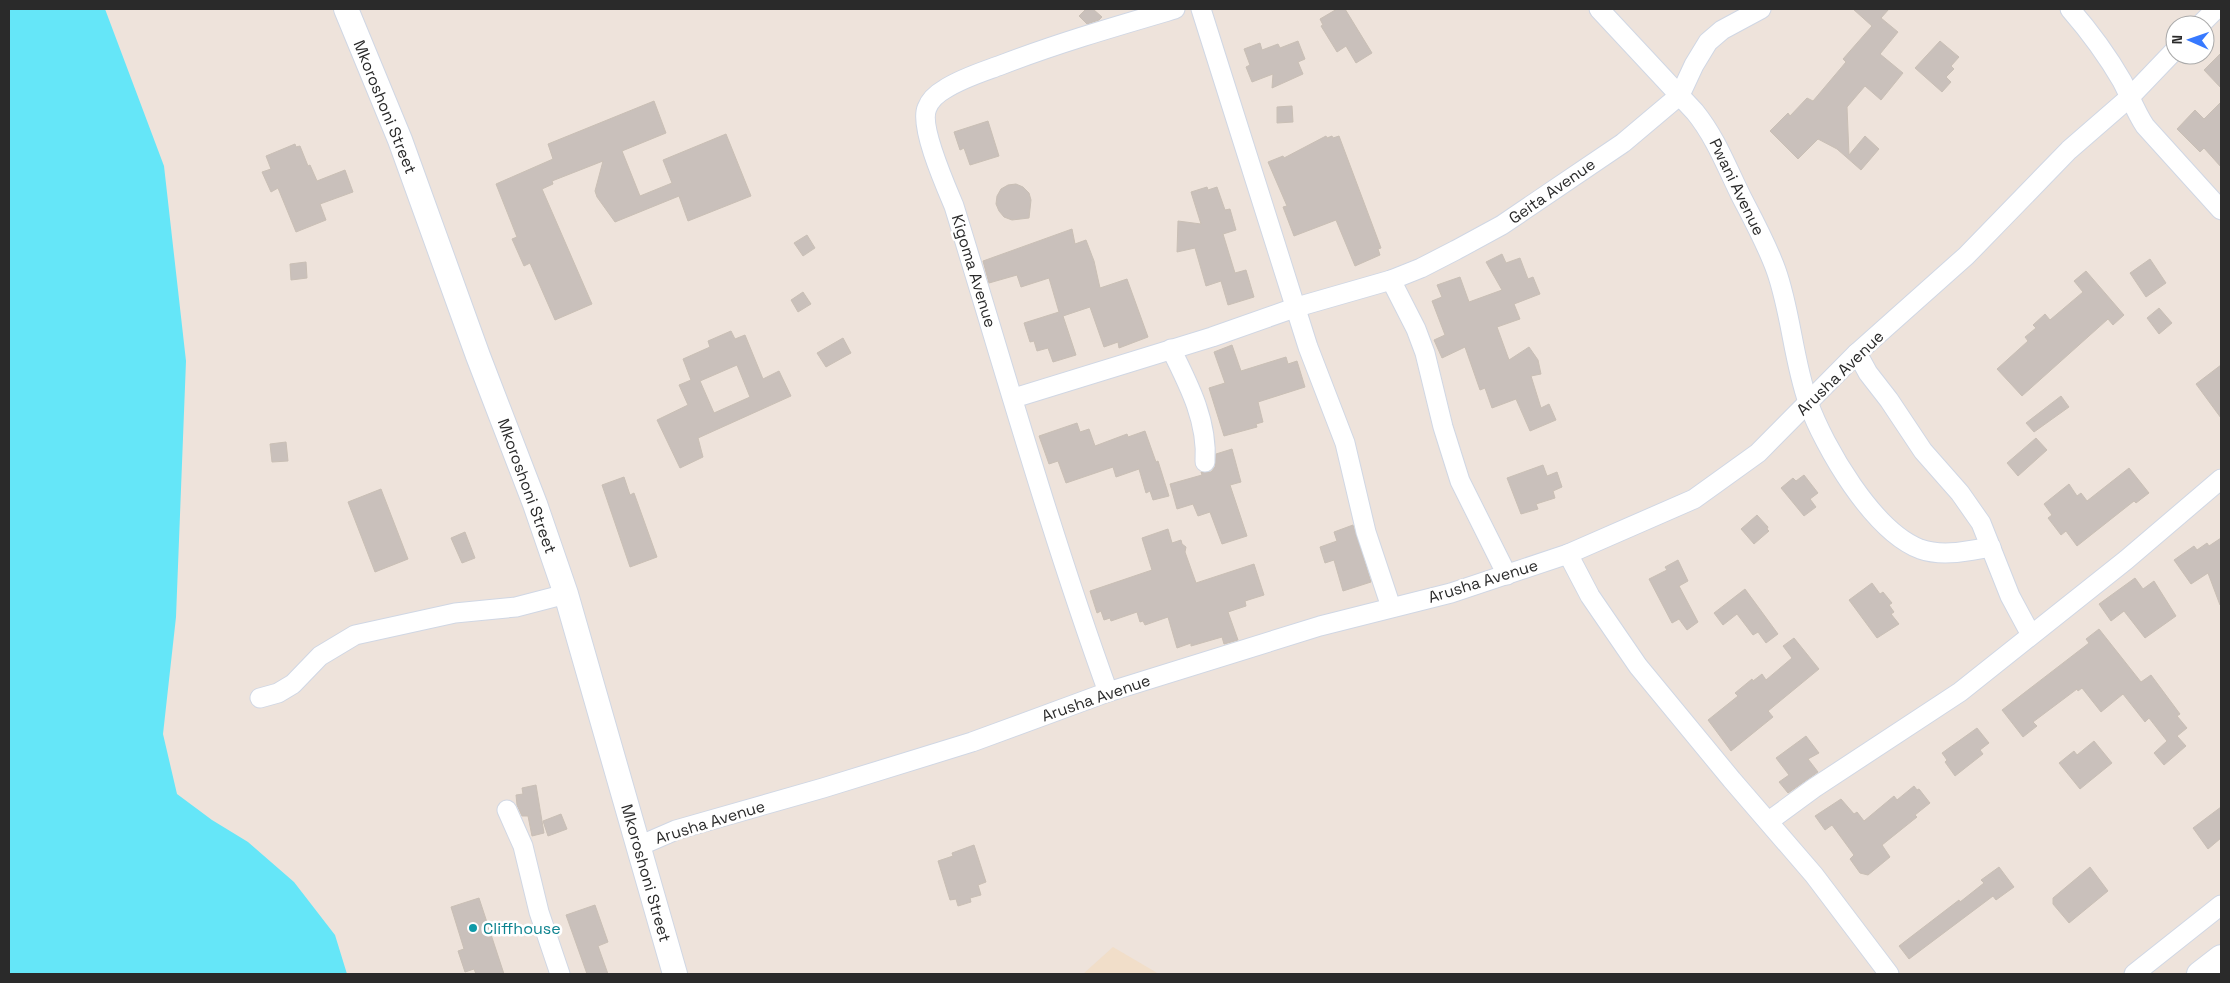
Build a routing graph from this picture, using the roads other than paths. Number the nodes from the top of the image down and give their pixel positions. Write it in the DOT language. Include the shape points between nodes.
graph roads {
  1 [pos="346,9"];
  2 [pos="1175,9"];
  3 [pos="1201,9"];
  4 [pos="1599,9"];
  5 [pos="1760,9"];
  6 [pos="2070,9"];
  7 [pos="2165,60"];
  8 [pos="1680,95"];
  9 [pos="2130,97"];
  10 [pos="2221,210"];
  11 [pos="1391,280"];
  12 [pos="1296,307"];
  13 [pos="1171,349"];
  14 [pos="1857,353"];
  15 [pos="1014,398"];
  16 [pos="1808,402"];
  17 [pos="1205,462"];
  18 [pos="2218,487"];
  19 [pos="1990,547"];
  20 [pos="1568,554"];
  21 [pos="1507,575"];
  22 [pos="566,594"];
  23 [pos="1391,607"];
  24 [pos="2030,635"];
  25 [pos="1108,692"];
  26 [pos="260,698"];
  27 [pos="507,810"];
  28 [pos="1769,821"];
  29 [pos="639,846"];
  30 [pos="2221,905"];
  31 [pos="2221,956"];
  32 [pos="560,974"];
  33 [pos="675,974"];
  34 [pos="1889,974"];
  35 [pos="2134,974"];
  36 [pos="2199,974"];
  1 -- 22 [label="street, Mkoroshoni Street" via="400,140"];
  2 -- 15 [label="street, Kigoma Avenue" via="1047,48 963,79 938,93 926,109 925,118 933,150 954,206"];
  3 -- 12 [label="street"];
  4 -- 8 [label="street, Pwani Avenue"];
  5 -- 8 [label="street, Geita Avenue" via="1722,30 1708,42"];
  6 -- 9 [label="street" via="2102,47"];
  7 -- 9 [label="street, Arusha Avenue"];
  8 -- 11 [label="street, Geita Avenue" via="1623,143 1502,225 1421,268"];
  8 -- 16 [label="street, Pwani Avenue" via="1708,128 1766,244 1783,292"];
  9 -- 10 [label="street" via="2145,126"];
  9 -- 14 [label="street, Arusha Avenue" via="2069,150 1966,256"];
  11 -- 12 [label="street, Geita Avenue"];
  11 -- 21 [label="street" via="1425,353 1460,481"];
  12 -- 13 [label="street, Geita Avenue"];
  12 -- 23 [label="street" via="1345,443 1366,532"];
  13 -- 15 [label="street, Geita Avenue"];
  13 -- 17 [label="street" via="1202,424 1206,440"];
  14 -- 16 [label="street, Arusha Avenue"];
  14 -- 19 [label="street" via="1923,452 1960,493 1981,524"];
  15 -- 25 [label="street, Kigoma Avenue" via="1038,484"];
  16 -- 19 [label="street, Pwani Avenue" via="1834,456 1864,502 1905,541 1921,549 1944,554"];
  16 -- 20 [label="street, Arusha Avenue" via="1758,453 1694,499"];
  18 -- 24 [label="street"];
  19 -- 24 [label="street"];
  20 -- 21 [label="street, Arusha Avenue"];
  20 -- 28 [label="street" via="1590,596 1638,666"];
  21 -- 23 [label="street, Arusha Avenue"];
  22 -- 26 [label="street" via="516,607 456,614 355,635 320,656 292,684 278,693"];
  22 -- 29 [label="street, Mkoroshoni Street"];
  23 -- 25 [label="street, Arusha Avenue"];
  24 -- 28 [label="street" via="1960,692"];
  25 -- 29 [label="street, Arusha Avenue" via="972,742 676,830"];
  27 -- 32 [label="street" via="523,846 539,912"];
  28 -- 34 [label="street"];
  29 -- 33 [label="street, Mkoroshoni Street"];
  30 -- 35 [label="street"];
  31 -- 36 [label="street"];
}
